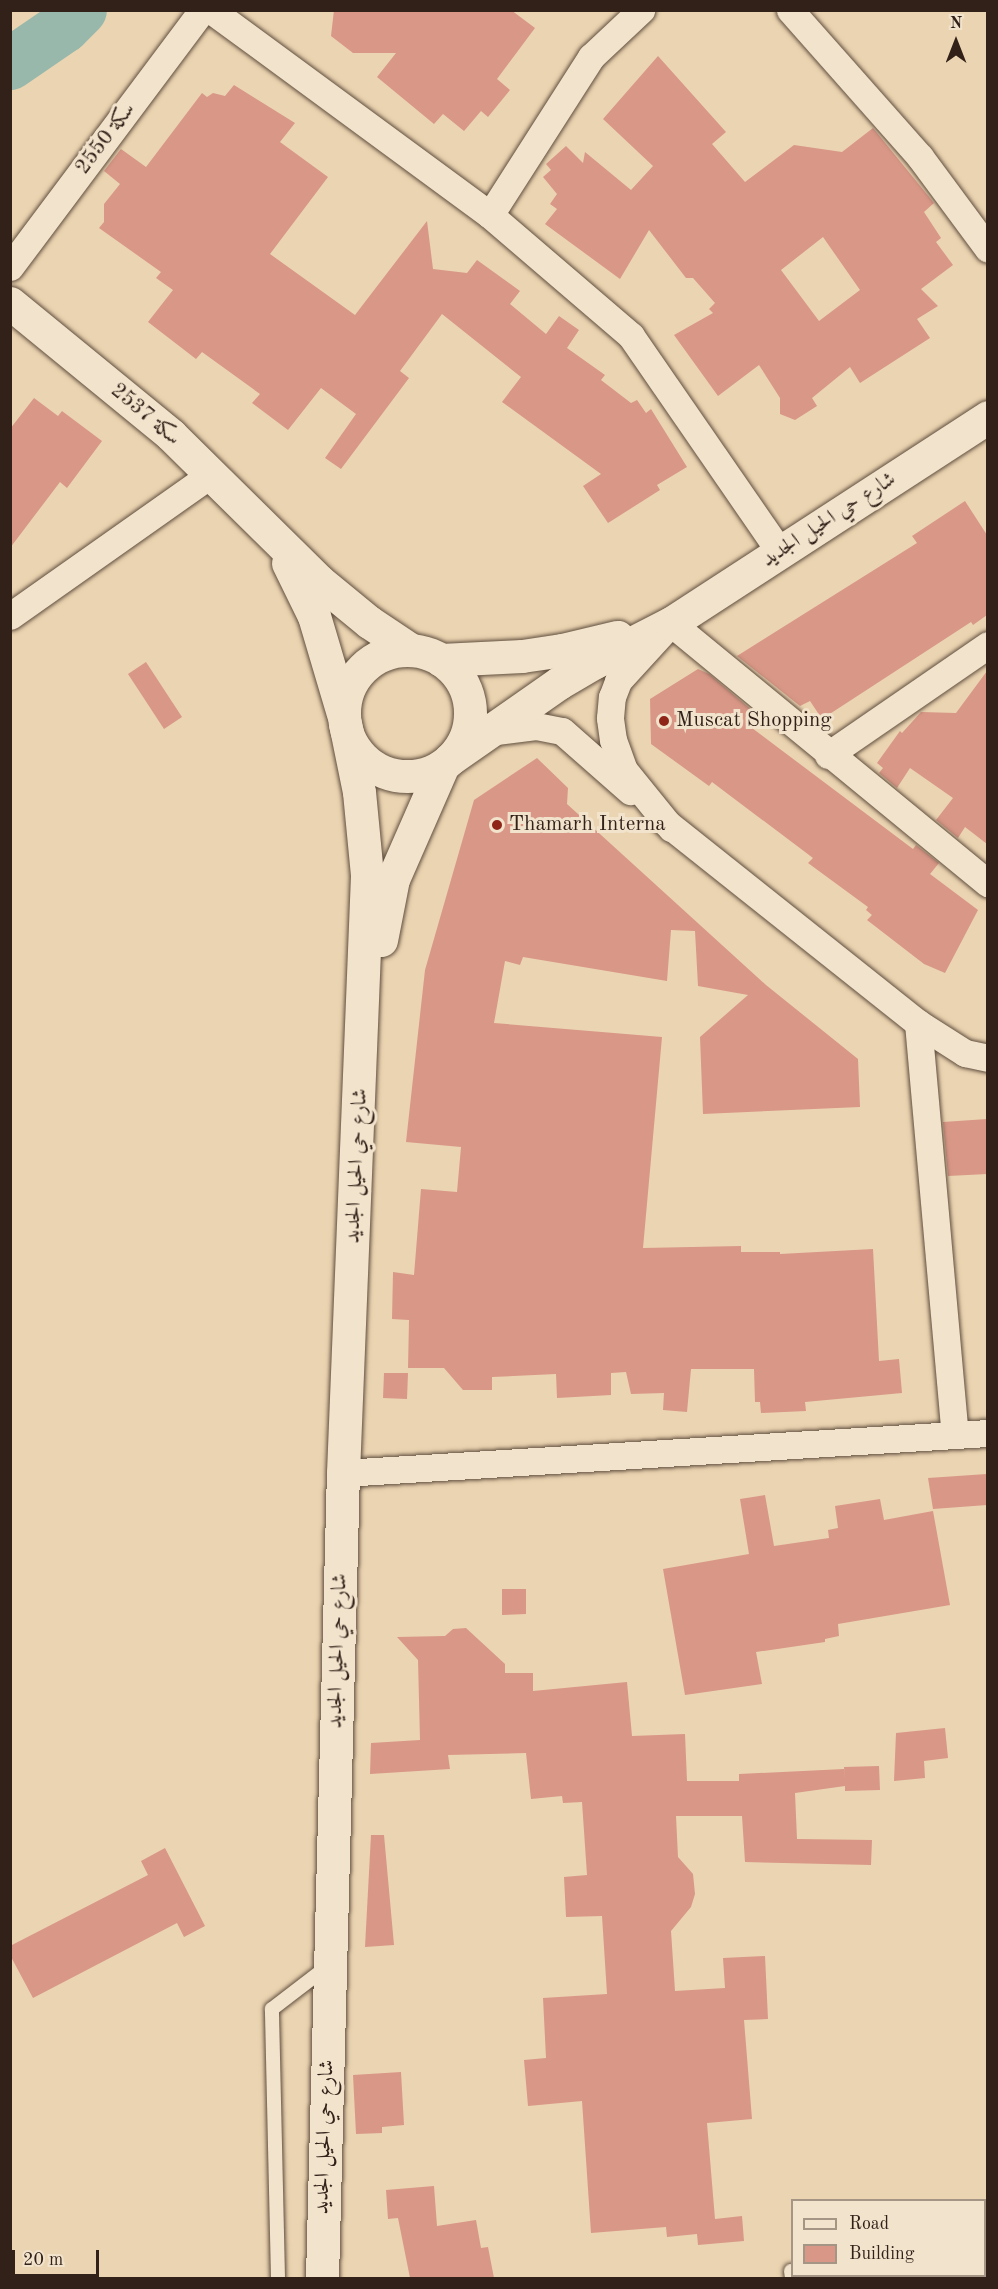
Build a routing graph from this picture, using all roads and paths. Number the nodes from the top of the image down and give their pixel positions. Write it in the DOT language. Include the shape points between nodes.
graph roads {
  1 [pos="202,10"];
  2 [pos="211,10"];
  3 [pos="641,10"];
  4 [pos="790,10"];
  5 [pos="490,215"];
  6 [pos="987,249"];
  7 [pos="10,267"];
  8 [pos="10,303"];
  9 [pos="987,417"];
  10 [pos="212,474"];
  11 [pos="272,536"];
  12 [pos="780,552"];
  13 [pos="11,616"];
  14 [pos="671,623"];
  15 [pos="426,655"];
  16 [pos="982,656"];
  17 [pos="345,721"];
  18 [pos="485,733"];
  19 [pos="828,755"];
  20 [pos="447,762"];
  21 [pos="671,828"];
  22 [pos="987,883"];
  23 [pos="918,1023"];
  24 [pos="363,1024"];
  25 [pos="987,1058"];
  26 [pos="987,1433"];
  27 [pos="955,1434"];
  28 [pos="343,1473"];
  29 [pos="330,1965"];
  30 [pos="278,2278"];
  31 [pos="322,2278"];
  1 -- 7 [label="street, سكة 2550"];
  2 -- 5 [label="street"];
  3 -- 5 [label="street" via="591,57"];
  4 -- 6 [label="street" via="920,157"];
  5 -- 12 [label="street" via="631,336"];
  8 -- 10 [label="street, سكة 2537" via="171,435"];
  9 -- 12 [label="street, شارع حي الحيل الجديد"];
  10 -- 11 [label="street, سكة 2537"];
  10 -- 13 [label="street"];
  11 -- 15 [label="street" via="343,601"];
  11 -- 17 [label="street" via="314,616"];
  12 -- 14 [label="street, شارع حي الحيل الجديد"];
  14 -- 15 [label="street" via="522,656"];
  14 -- 18 [label="street" via="595,662"];
  14 -- 19 [label="street"];
  14 -- 21 [label="street" via="618,681 610,718 624,770"];
  15 -- 17 [label="street" via="393,651 362,669 348,692"];
  15 -- 20 [label="street" via="455,672 466,688 470,707 469,726 462,744"];
  16 -- 19 [label="street"];
  17 -- 20 [label="street" via="350,740 361,755 391,773 426,773"];
  17 -- 24 [label="street" via="359,792 367,874"];
  18 -- 20 [label="street"];
  18 -- 21 [label="street" via="536,726 562,731"];
  19 -- 22 [label="street"];
  20 -- 24 [label="street" via="393,879"];
  21 -- 23 [label="street"];
  23 -- 25 [label="street" via="965,1053"];
  23 -- 27 [label="street"];
  24 -- 28 [label="street, شارع حي الحيل الجديد"];
  26 -- 27 [label="street"];
  27 -- 28 [label="street"];
  28 -- 29 [label="street, شارع حي الحيل الجديد"];
  29 -- 30 [label="lane" via="272,2009"];
  29 -- 31 [label="street, شارع حي الحيل الجديد"];
}
